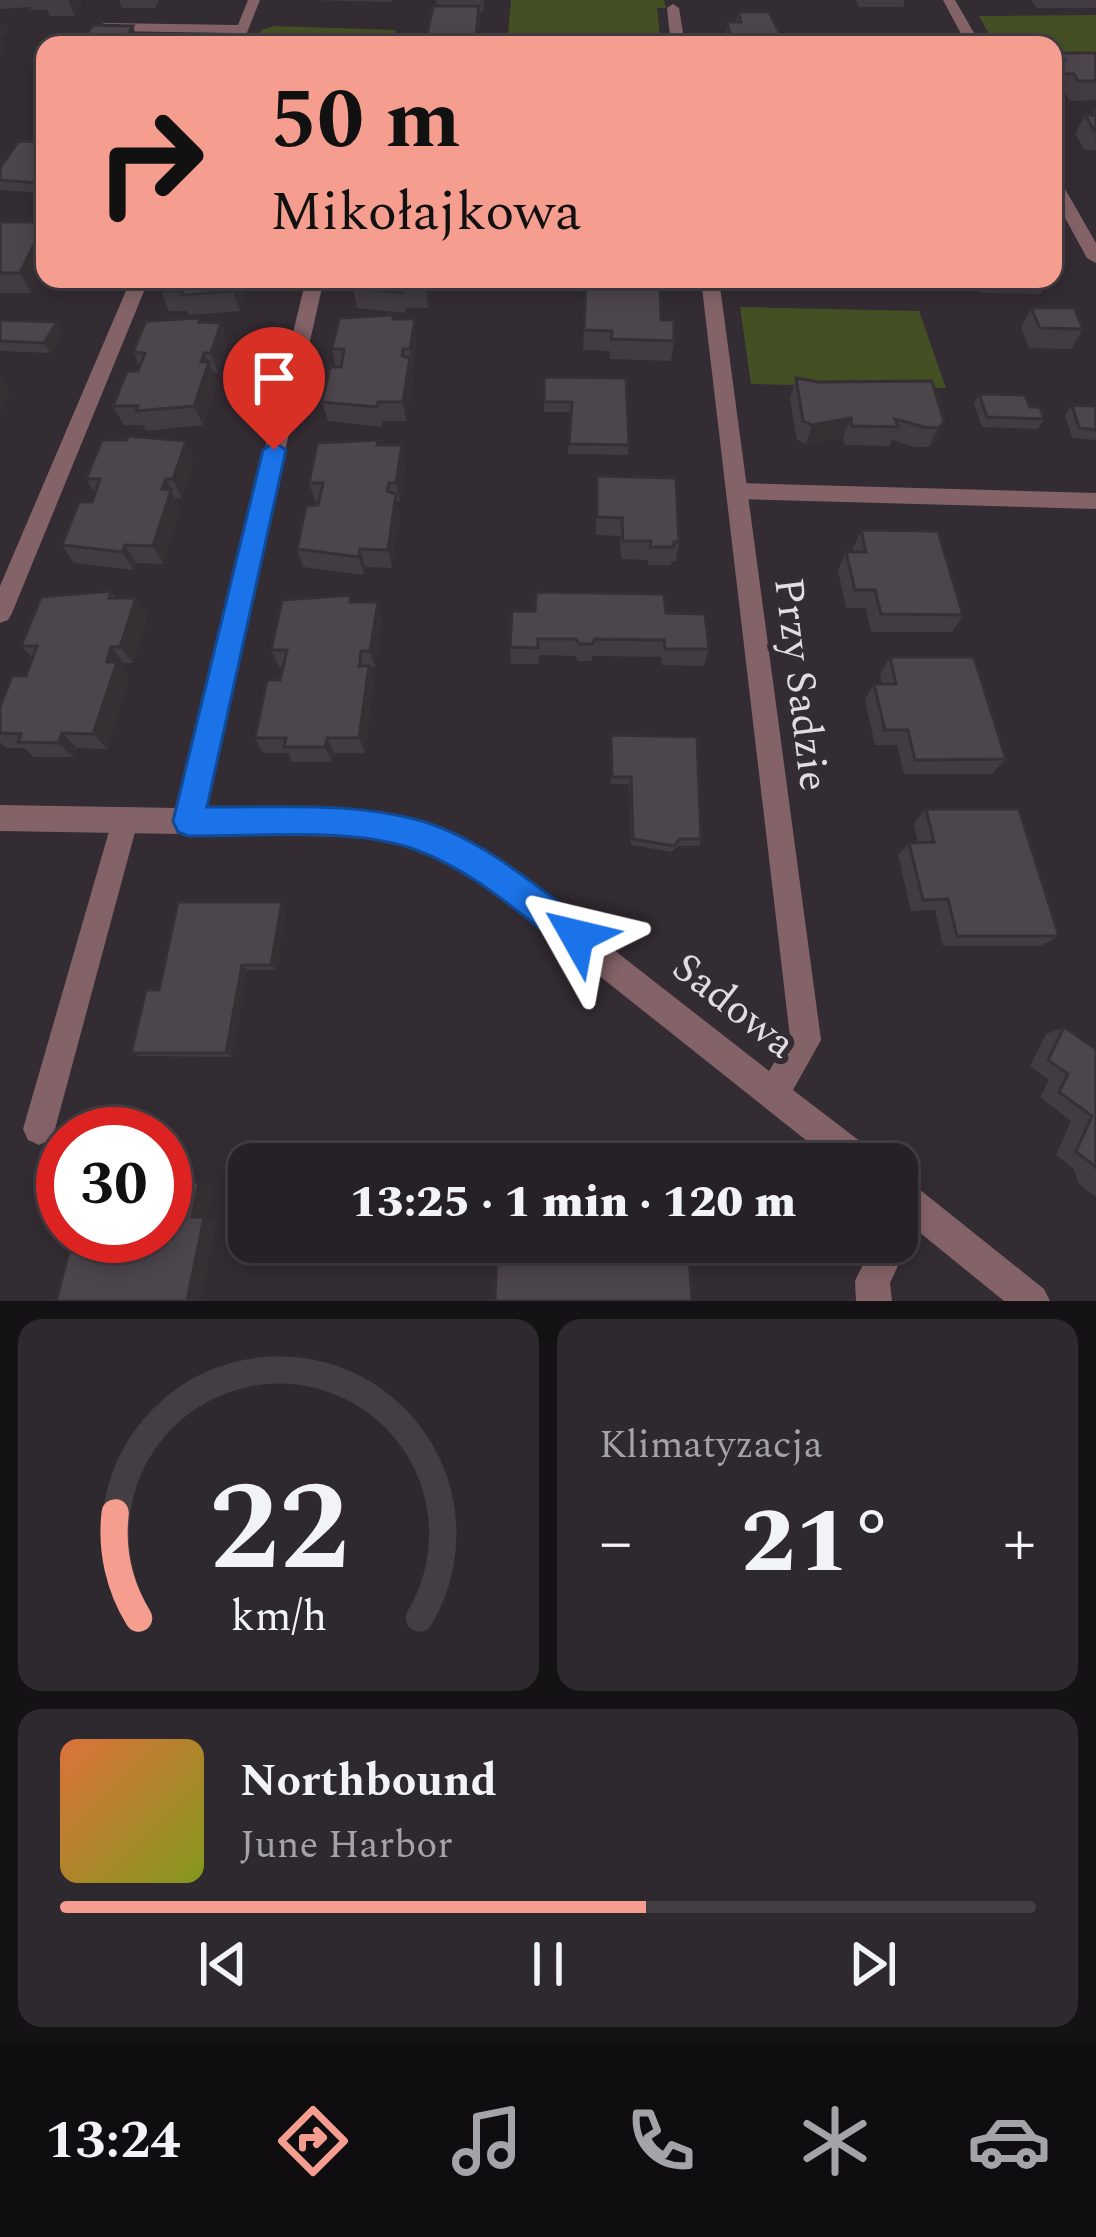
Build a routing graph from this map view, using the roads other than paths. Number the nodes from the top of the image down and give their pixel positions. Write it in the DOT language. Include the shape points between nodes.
graph roads {
  1 [pos="254,0"];
  2 [pos="949,0"];
  3 [pos="673,8"];
  4 [pos="96,27"];
  5 [pos="243,29"];
  6 [pos="240,36"];
  7 [pos="677,36"];
  8 [pos="969,36"];
  9 [pos="1062,198"];
  10 [pos="1096,258"];
  11 [pos="136,288"];
  12 [pos="312,288"];
  13 [pos="711,288"];
  14 [pos="738,491"];
  15 [pos="1096,501"];
  16 [pos="0,614"];
  17 [pos="0,818"];
  18 [pos="125,821"];
  19 [pos="188,821"];
  20 [pos="775,1091"];
  21 [pos="46,1107"];
  22 [pos="837,1143"];
  23 [pos="918,1221"];
  24 [pos="881,1263"];
  25 [pos="874,1301"];
  26 [pos="1032,1301"];
  1 -- 5 [label="street"];
  2 -- 8 [label="street"];
  3 -- 7 [label="street"];
  4 -- 5 [label="street"];
  5 -- 6 [label="street"];
  9 -- 10 [label="street"];
  11 -- 16 [label="street"];
  12 -- 19 [label="street"];
  13 -- 14 [label="street, Przy Sadzie"];
  14 -- 15 [label="street"];
  14 -- 20 [label="street, Przy Sadzie" via="806,1040"];
  17 -- 18 [label="street, Sadowa"];
  18 -- 19 [label="street, Sadowa"];
  18 -- 21 [label="street"];
  19 -- 20 [label="street, Sadowa" via="362,824 421,836 490,871"];
  20 -- 22 [label="street, Sadowa"];
  23 -- 26 [label="street"];
  24 -- 25 [label="street"];
}
